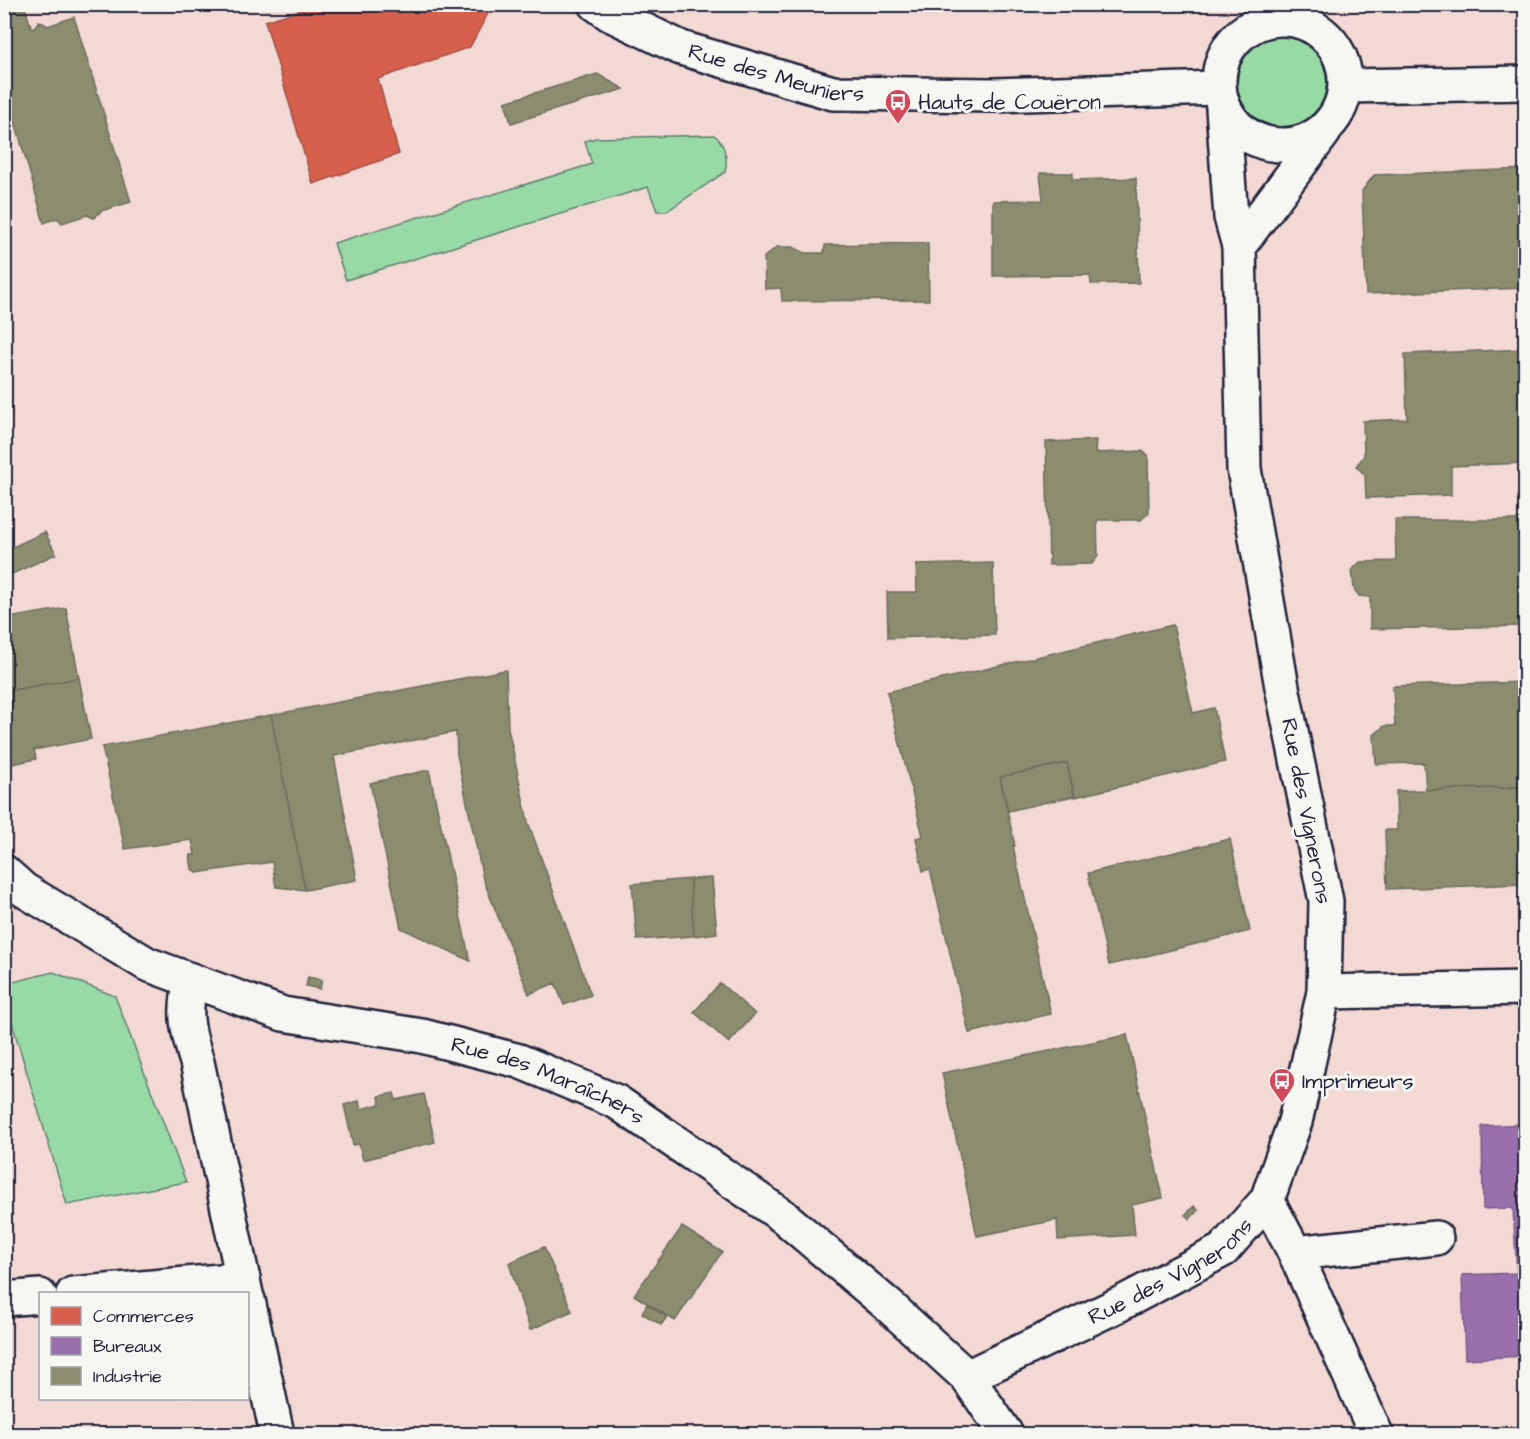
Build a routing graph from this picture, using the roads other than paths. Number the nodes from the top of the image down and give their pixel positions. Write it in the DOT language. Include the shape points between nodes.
graph roads {
  1 [pos="596,4"];
  2 [pos="1304,13"];
  3 [pos="1526,83"];
  4 [pos="1346,86"];
  5 [pos="1221,98"];
  6 [pos="1329,125"];
  7 [pos="1239,246"];
  8 [pos="4,872"];
  9 [pos="191,980"];
  10 [pos="1526,988"];
  11 [pos="1324,992"];
  12 [pos="1267,1200"];
  13 [pos="1436,1238"];
  14 [pos="1295,1253"];
  15 [pos="245,1291"];
  16 [pos="159,1292"];
  17 [pos="39,1296"];
  18 [pos="4,1299"];
  19 [pos="249,1309"];
  20 [pos="967,1377"];
  21 [pos="277,1434"];
  22 [pos="1006,1434"];
  23 [pos="1376,1434"];
  1 -- 5 [label="street, Rue des Meuniers" via="681,48 833,93"];
  2 -- 4 [label="street" via="1334,45 1343,65"];
  2 -- 5 [label="street" via="1259,23 1241,33 1228,48 1220,68"];
  3 -- 4 [label="street"];
  4 -- 6 [label="street" via="1341,107"];
  5 -- 6 [label="street" via="1235,125 1251,138 1270,145 1292,145 1312,139"];
  5 -- 7 [label="street, Rue des Vignerons" via="1231,218"];
  6 -- 7 [label="street"];
  7 -- 11 [label="street, Rue des Vignerons" via="1244,469 1282,687 1326,901"];
  8 -- 9 [label="street, Rue des Maraîchers" via="24,890 147,964"];
  9 -- 15 [label="street" via="186,1002 187,1030"];
  9 -- 20 [label="street, Rue des Maraîchers" via="283,1014 422,1036 519,1061 617,1102 784,1217"];
  10 -- 11 [label="street"];
  11 -- 12 [label="street, Rue des Vignerons" via="1295,1122"];
  12 -- 14 [label="street"];
  12 -- 20 [label="street, Rue des Vignerons" via="1223,1250"];
  13 -- 14 [label="street"];
  14 -- 23 [label="street"];
  15 -- 16 [label="street"];
  17 -- 18 [label="street"];
  19 -- 21 [label="street"];
  20 -- 22 [label="street, Rue des Maraîchers"];
}
